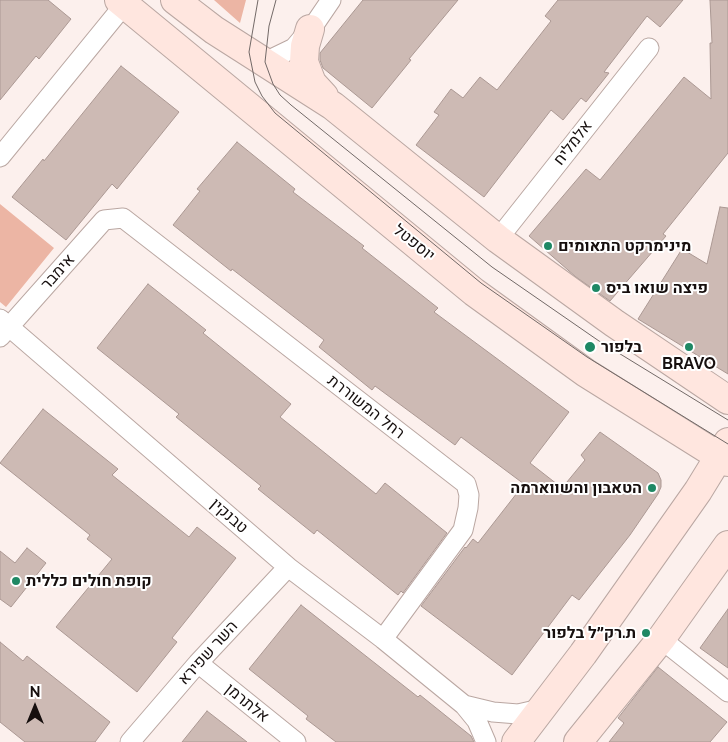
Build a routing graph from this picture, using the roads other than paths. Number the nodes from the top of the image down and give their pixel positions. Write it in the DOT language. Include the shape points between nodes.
graph roads {
  1 [pos="175,0"];
  2 [pos="331,0"];
  3 [pos="121,3"];
  4 [pos="310,29"];
  5 [pos="649,48"];
  6 [pos="265,62"];
  7 [pos="333,106"];
  8 [pos="0,158"];
  9 [pos="123,218"];
  10 [pos="498,239"];
  11 [pos="3,328"];
  12 [pos="728,400"];
  13 [pos="684,435"];
  14 [pos="725,454"];
  15 [pos="698,491"];
  16 [pos="728,545"];
  17 [pos="288,567"];
  18 [pos="382,639"];
  19 [pos="661,639"];
  20 [pos="198,663"];
  21 [pos="728,692"];
  22 [pos="464,706"];
  23 [pos="540,709"];
  24 [pos="130,742"];
  25 [pos="296,742"];
  26 [pos="486,742"];
  27 [pos="516,742"];
  28 [pos="578,742"];
  1 -- 6 [label="street" via="214,30"];
  2 -- 4 [label="street"];
  3 -- 8 [label="street"];
  3 -- 13 [label="street, יוספטל" via="474,292 586,373"];
  4 -- 6 [label="street" via="294,48"];
  4 -- 7 [label="street" via="304,62 312,83"];
  5 -- 10 [label="street, אלמליח"];
  6 -- 7 [label="street"];
  7 -- 10 [label="street"];
  9 -- 11 [label="street, אימבר" via="104,220"];
  9 -- 18 [label="street, רחל המשוררת" via="466,484 469,495 463,530"];
  10 -- 12 [label="street"];
  11 -- 17 [label="street, טבנקין"];
  13 -- 14 [label="street, יוספטל"];
  13 -- 15 [label="street" via="703,460 704,475"];
  14 -- 15 [label="street"];
  15 -- 23 [label="street" via="583,654"];
  16 -- 19 [label="street"];
  17 -- 18 [label="street, טבנקין"];
  17 -- 20 [label="street, השר שפירא"];
  18 -- 22 [label="street, טבנקין"];
  19 -- 21 [label="street"];
  19 -- 28 [label="street"];
  20 -- 24 [label="street, השר שפירא"];
  20 -- 25 [label="street, אלתרמן"];
  22 -- 23 [label="street, טבנקין" via="518,714"];
  22 -- 26 [label="street, טבנקין" via="477,721"];
  23 -- 27 [label="street"];
}
